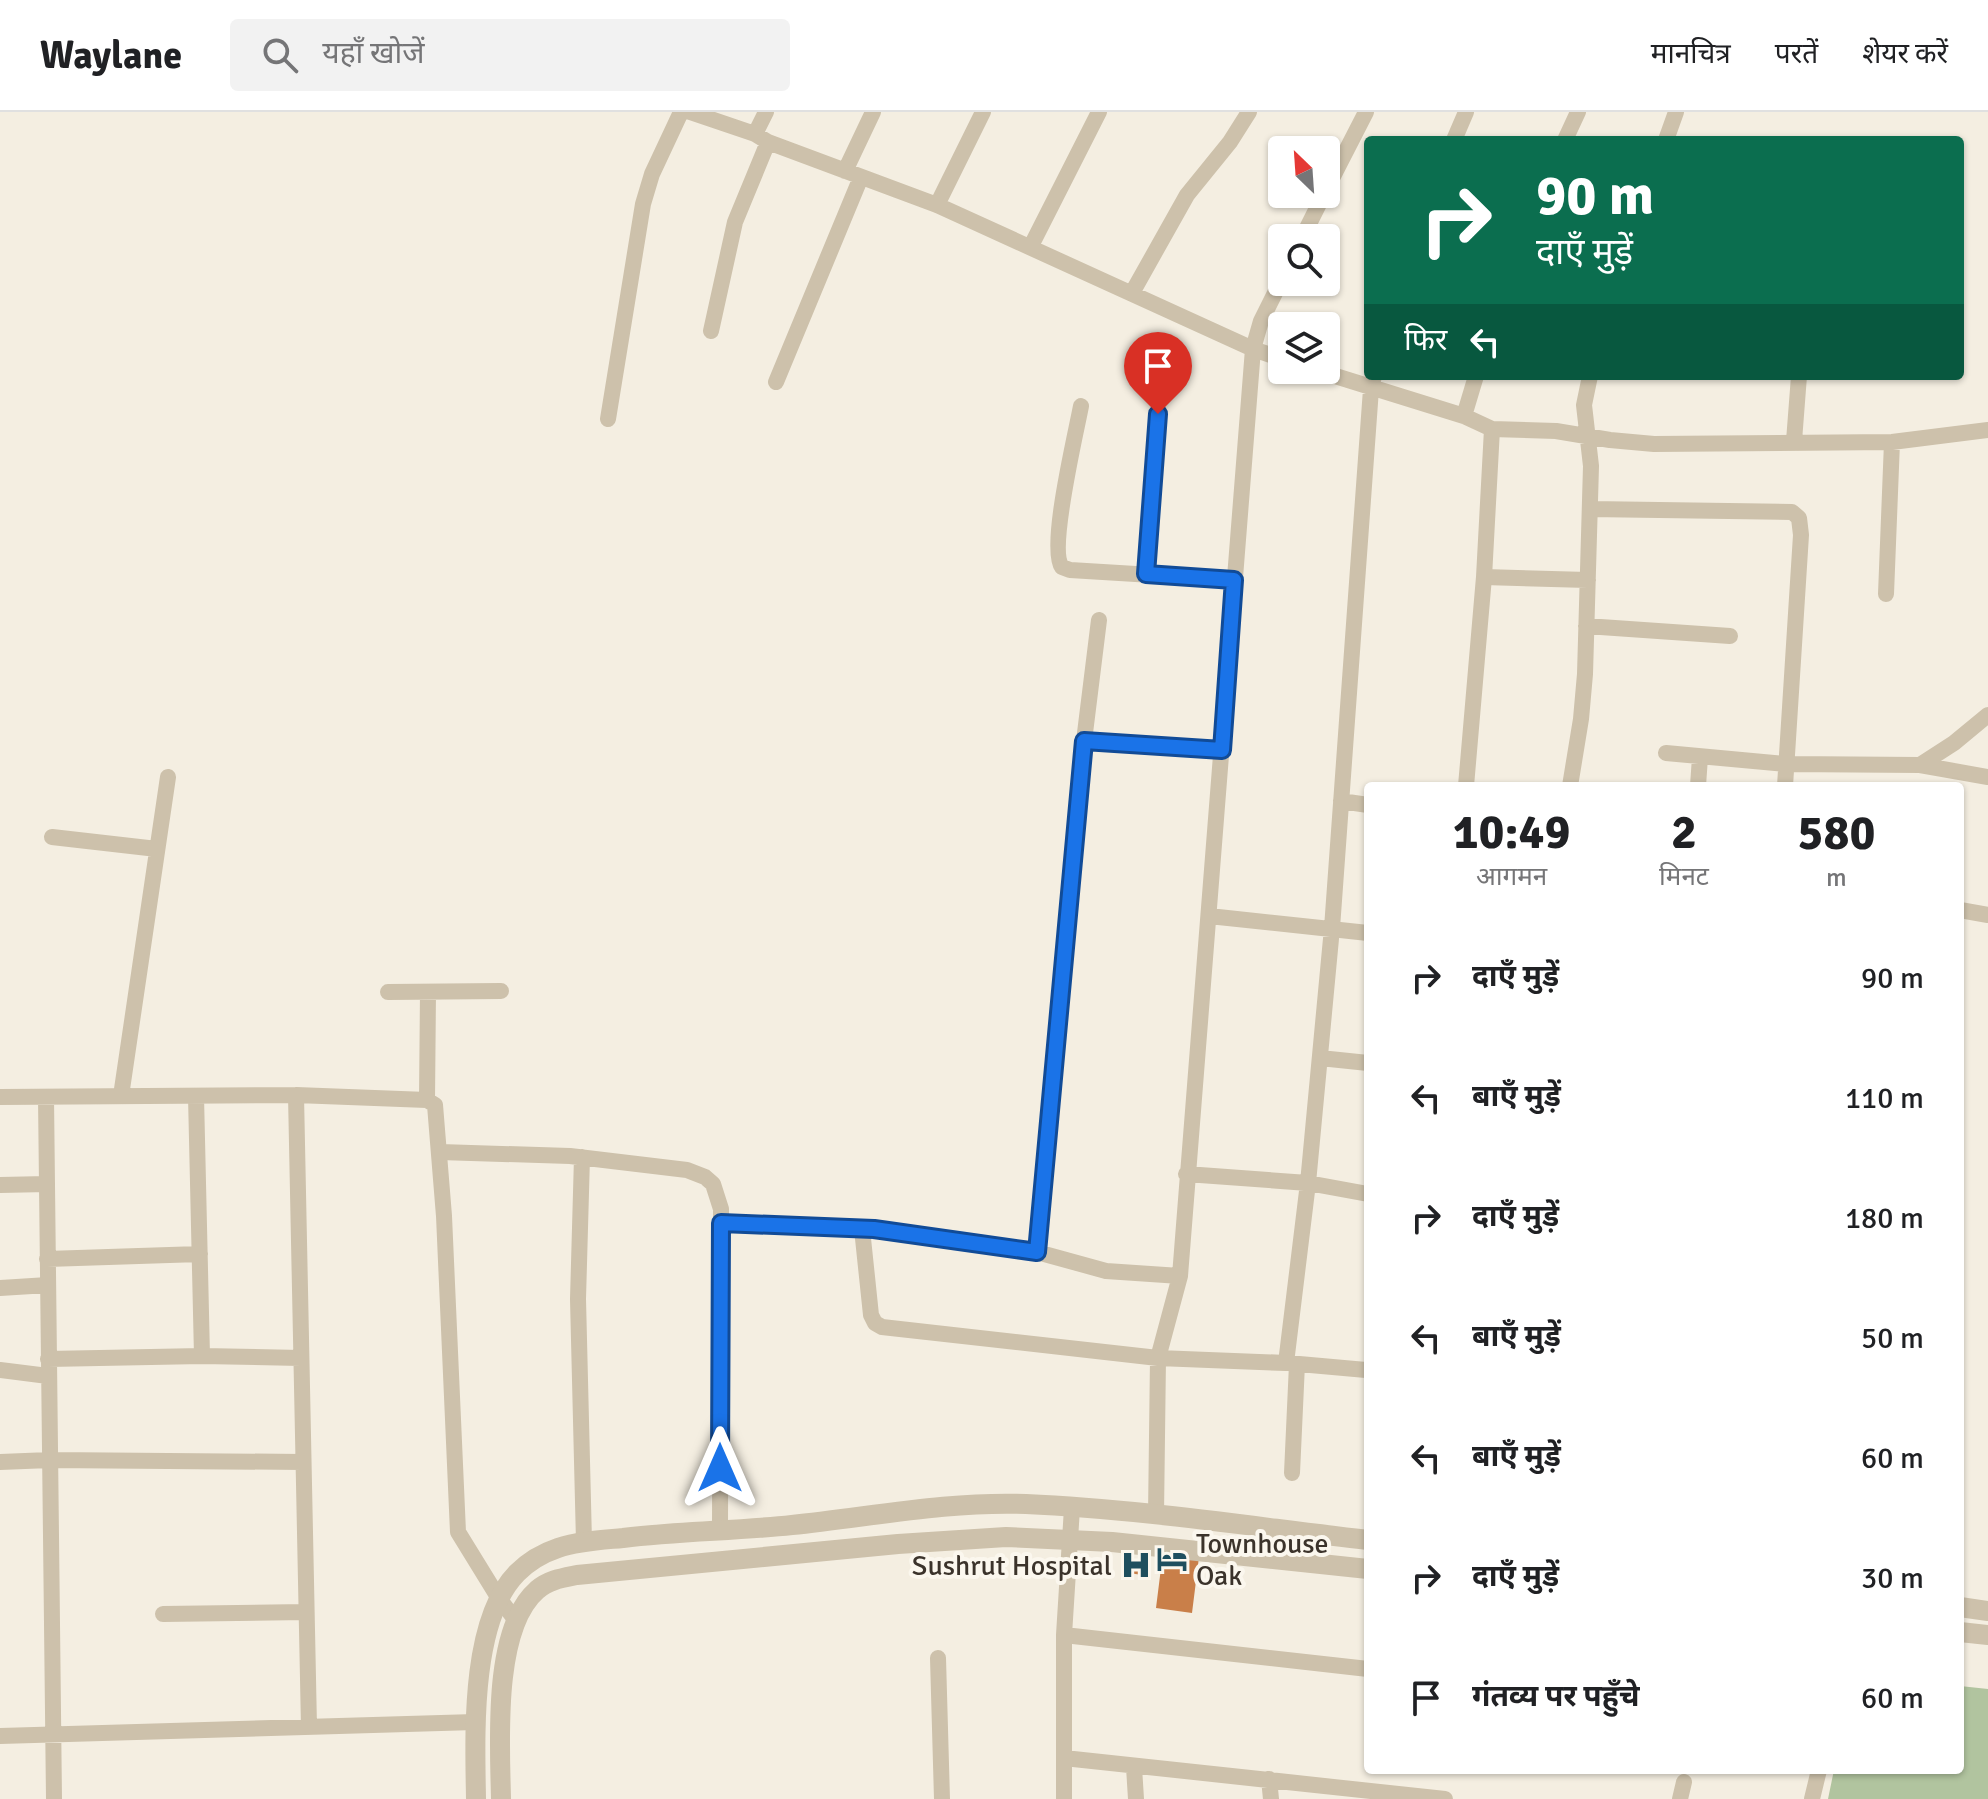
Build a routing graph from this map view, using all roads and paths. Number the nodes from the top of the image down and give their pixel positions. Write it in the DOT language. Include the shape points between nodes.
graph roads {
  1 [pos="681,112"];
  2 [pos="690,112"];
  3 [pos="766,112"];
  4 [pos="873,112"];
  5 [pos="983,112"];
  6 [pos="1099,112"];
  7 [pos="1249,112"];
  8 [pos="1366,112"];
  9 [pos="1466,112"];
  10 [pos="1578,112"];
  11 [pos="1676,112"];
  12 [pos="1456,136"];
  13 [pos="1567,136"];
  14 [pos="1667,136"];
  15 [pos="761,138"];
  16 [pos="1340,163"];
  17 [pos="853,174"];
  18 [pos="937,205"];
  19 [pos="1031,246"];
  20 [pos="1132,293"];
  21 [pos="1274,296"];
  22 [pos="711,331"];
  23 [pos="1253,349"];
  24 [pos="1268,354"];
  25 [pos="1340,375"];
  26 [pos="1475,380"];
  27 [pos="1589,380"];
  28 [pos="1799,380"];
  29 [pos="776,382"];
  30 [pos="1372,382"];
  31 [pos="1081,406"];
  32 [pos="1158,414"];
  33 [pos="1464,416"];
  34 [pos="608,419"];
  35 [pos="1492,429"];
  36 [pos="1988,430"];
  37 [pos="1587,436"];
  38 [pos="1794,441"];
  39 [pos="1892,442"];
  40 [pos="1590,509"];
  41 [pos="1146,574"];
  42 [pos="1484,577"];
  43 [pos="1234,580"];
  44 [pos="1588,580"];
  45 [pos="1886,594"];
  46 [pos="1099,620"];
  47 [pos="1586,626"];
  48 [pos="1730,636"];
  49 [pos="1988,715"];
  50 [pos="1084,741"];
  51 [pos="1222,750"];
  52 [pos="1666,753"];
  53 [pos="1700,757"];
  54 [pos="1786,764"];
  55 [pos="1920,765"];
  56 [pos="168,777"];
  57 [pos="1988,777"];
  58 [pos="1466,782"];
  59 [pos="1571,782"];
  60 [pos="1698,782"];
  61 [pos="1785,782"];
  62 [pos="1341,801"];
  63 [pos="1364,804"];
  64 [pos="52,837"];
  65 [pos="157,849"];
  66 [pos="1964,911"];
  67 [pos="1988,915"];
  68 [pos="1209,916"];
  69 [pos="1332,928"];
  70 [pos="1364,932"];
  71 [pos="501,991"];
  72 [pos="388,992"];
  73 [pos="428,992"];
  74 [pos="1320,1058"];
  75 [pos="1364,1063"];
  76 [pos="296,1095"];
  77 [pos="121,1096"];
  78 [pos="196,1096"];
  79 [pos="0,1097"];
  80 [pos="46,1097"];
  81 [pos="427,1100"];
  82 [pos="440,1152"];
  83 [pos="582,1157"];
  84 [pos="1186,1174"];
  85 [pos="1308,1183"];
  86 [pos="47,1184"];
  87 [pos="0,1185"];
  88 [pos="1364,1193"];
  89 [pos="721,1223"];
  90 [pos="862,1229"];
  91 [pos="1037,1252"];
  92 [pos="200,1254"];
  93 [pos="47,1259"];
  94 [pos="1180,1276"];
  95 [pos="48,1285"];
  96 [pos="0,1288"];
  97 [pos="202,1356"];
  98 [pos="301,1358"];
  99 [pos="1158,1358"];
  100 [pos="1292,1364"];
  101 [pos="48,1368"];
  102 [pos="0,1370"];
  103 [pos="1364,1370"];
  104 [pos="50,1460"];
  105 [pos="0,1462"];
  106 [pos="303,1462"];
  107 [pos="1292,1473"];
  108 [pos="1072,1508"];
  109 [pos="1156,1515"];
  110 [pos="720,1529"];
  111 [pos="1070,1540"];
  112 [pos="1364,1540"];
  113 [pos="584,1542"];
  114 [pos="1364,1569"];
  115 [pos="498,1597"];
  116 [pos="1964,1608"];
  117 [pos="1988,1611"];
  118 [pos="306,1612"];
  119 [pos="163,1614"];
  120 [pos="517,1622"];
  121 [pos="1964,1632"];
  122 [pos="1064,1635"];
  123 [pos="1988,1635"];
  124 [pos="938,1658"];
  125 [pos="1364,1669"];
  126 [pos="475,1722"];
  127 [pos="309,1727"];
  128 [pos="51,1735"];
  129 [pos="0,1736"];
  130 [pos="1064,1758"];
  131 [pos="1134,1767"];
  132 [pos="1818,1774"];
  133 [pos="1269,1779"];
  134 [pos="1684,1782"];
  135 [pos="1400,1796"];
  136 [pos="54,1799"];
  137 [pos="476,1799"];
  138 [pos="501,1799"];
  139 [pos="942,1799"];
  140 [pos="1064,1799"];
  141 [pos="1136,1799"];
  142 [pos="1271,1799"];
  143 [pos="1445,1799"];
  144 [pos="1680,1799"];
  145 [pos="1812,1799"];
  1 -- 34 [label="street" via="643,204"];
  2 -- 15 [label="street"];
  3 -- 15 [label="street"];
  4 -- 17 [label="street"];
  5 -- 18 [label="street"];
  6 -- 19 [label="street"];
  7 -- 20 [label="street" via="1187,195"];
  8 -- 16 [label="street"];
  9 -- 12 [label="street"];
  10 -- 13 [label="street"];
  11 -- 14 [label="street"];
  15 -- 17 [label="street"];
  15 -- 22 [label="street" via="735,222"];
  17 -- 18 [label="street"];
  17 -- 29 [label="street"];
  18 -- 19 [label="street"];
  19 -- 20 [label="street"];
  20 -- 23 [label="street"];
  21 -- 23 [label="street"];
  23 -- 24 [label="street"];
  23 -- 43 [label="street"];
  25 -- 30 [label="street"];
  26 -- 33 [label="street"];
  27 -- 37 [label="street" via="1584,405"];
  28 -- 38 [label="street"];
  30 -- 33 [label="street"];
  30 -- 62 [label="street"];
  31 -- 41 [label="street" via="1058,562 1070,570"];
  32 -- 41 [label="street"];
  33 -- 35 [label="street"];
  35 -- 37 [label="street"];
  35 -- 42 [label="street"];
  36 -- 39 [label="street"];
  37 -- 38 [label="street" via="1654,444"];
  37 -- 40 [label="street"];
  38 -- 39 [label="street"];
  39 -- 45 [label="street"];
  40 -- 44 [label="street"];
  40 -- 54 [label="street" via="1792,512 1799,518"];
  41 -- 43 [label="street"];
  42 -- 44 [label="street"];
  42 -- 58 [label="street"];
  43 -- 51 [label="street"];
  44 -- 47 [label="street"];
  46 -- 50 [label="street"];
  47 -- 48 [label="street"];
  47 -- 59 [label="street" via="1581,719"];
  49 -- 55 [label="street"];
  50 -- 51 [label="street"];
  50 -- 91 [label="street"];
  51 -- 68 [label="street"];
  52 -- 53 [label="street"];
  53 -- 54 [label="street"];
  53 -- 60 [label="street"];
  54 -- 55 [label="street"];
  54 -- 61 [label="street"];
  55 -- 57 [label="street"];
  56 -- 65 [label="street"];
  62 -- 63 [label="street"];
  62 -- 69 [label="street"];
  64 -- 65 [label="street"];
  65 -- 77 [label="street"];
  66 -- 67 [label="street"];
  68 -- 69 [label="street"];
  68 -- 84 [label="street"];
  69 -- 70 [label="street"];
  69 -- 74 [label="street"];
  71 -- 73 [label="street"];
  72 -- 73 [label="street"];
  73 -- 81 [label="street"];
  74 -- 75 [label="street"];
  74 -- 85 [label="street"];
  76 -- 78 [label="street"];
  76 -- 81 [label="street"];
  76 -- 98 [label="street"];
  77 -- 78 [label="street"];
  77 -- 80 [label="street"];
  78 -- 92 [label="street"];
  79 -- 80 [label="street"];
  80 -- 86 [label="street"];
  81 -- 82 [label="street" via="437,1112"];
  82 -- 83 [label="street"];
  82 -- 115 [label="street" via="458,1532"];
  83 -- 89 [label="street" via="687,1170 705,1177 718,1196"];
  83 -- 113 [label="street" via="578,1299"];
  84 -- 85 [label="street"];
  84 -- 94 [label="street"];
  85 -- 88 [label="street"];
  85 -- 100 [label="street"];
  86 -- 87 [label="street"];
  86 -- 93 [label="street"];
  89 -- 90 [label="street"];
  89 -- 110 [label="street"];
  90 -- 91 [label="street"];
  90 -- 99 [label="street" via="871,1315 882,1327"];
  91 -- 94 [label="street" via="1106,1271"];
  92 -- 93 [label="street"];
  92 -- 97 [label="street"];
  93 -- 95 [label="street"];
  94 -- 99 [label="street"];
  95 -- 96 [label="street"];
  95 -- 101 [label="street"];
  97 -- 98 [label="street"];
  97 -- 101 [label="street"];
  98 -- 106 [label="street"];
  99 -- 100 [label="street"];
  99 -- 109 [label="street"];
  100 -- 103 [label="street"];
  100 -- 107 [label="street"];
  101 -- 102 [label="street"];
  101 -- 104 [label="street"];
  104 -- 105 [label="street"];
  104 -- 106 [label="street"];
  104 -- 128 [label="street"];
  106 -- 118 [label="street"];
  108 -- 109 [label="street"];
  108 -- 110 [label="street" via="994,1504"];
  108 -- 111 [label="street"];
  109 -- 112 [label="street"];
  110 -- 113 [label="street"];
  111 -- 114 [label="street"];
  111 -- 120 [label="street" via="958,1539 577,1575 538,1589"];
  111 -- 122 [label="street"];
  113 -- 115 [label="street" via="533,1559"];
  115 -- 120 [label="street"];
  115 -- 126 [label="street" via="484,1647"];
  116 -- 117 [label="street"];
  118 -- 119 [label="street"];
  118 -- 127 [label="street"];
  120 -- 138 [label="street" via="503,1673"];
  121 -- 123 [label="street"];
  122 -- 125 [label="street"];
  122 -- 130 [label="street"];
  124 -- 139 [label="street"];
  126 -- 127 [label="street"];
  126 -- 137 [label="street"];
  127 -- 128 [label="street"];
  128 -- 129 [label="street"];
  128 -- 136 [label="street"];
  130 -- 131 [label="street"];
  130 -- 140 [label="street"];
  131 -- 133 [label="street"];
  131 -- 141 [label="street"];
  132 -- 145 [label="street"];
  133 -- 135 [label="street"];
  133 -- 142 [label="street"];
  134 -- 144 [label="street"];
  135 -- 143 [label="street"];
}
